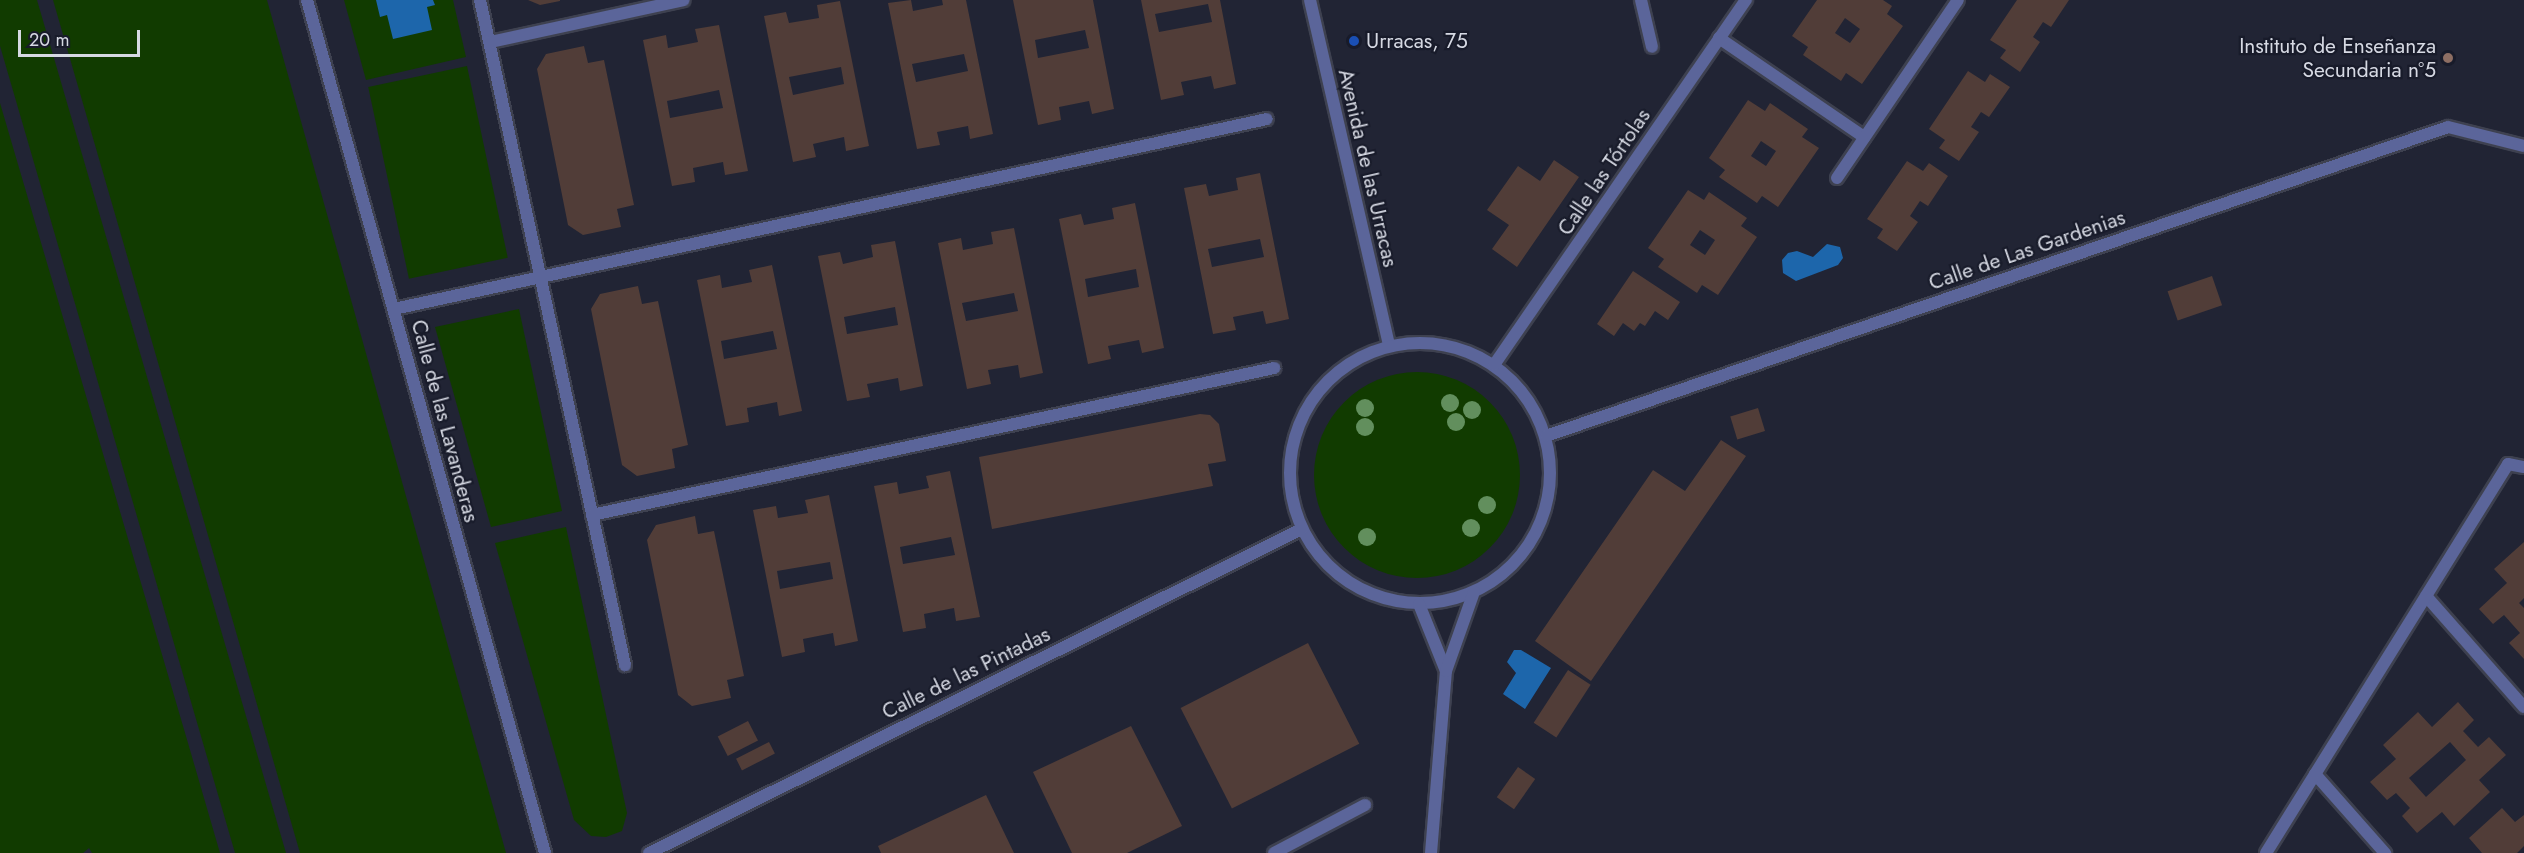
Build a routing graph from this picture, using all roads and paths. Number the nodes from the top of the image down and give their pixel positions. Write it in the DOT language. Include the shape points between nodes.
graph roads {
  1 [pos="308,0"];
  2 [pos="480,0"];
  3 [pos="684,0"];
  4 [pos="1310,0"];
  5 [pos="1641,0"];
  6 [pos="1746,0"];
  7 [pos="1958,0"];
  8 [pos="1719,38"];
  9 [pos="490,42"];
  10 [pos="1652,47"];
  11 [pos="1267,119"];
  12 [pos="1864,137"];
  13 [pos="2524,146"];
  14 [pos="1837,178"];
  15 [pos="539,277"];
  16 [pos="394,309"];
  17 [pos="1389,345"];
  18 [pos="1494,365"];
  19 [pos="1274,368"];
  20 [pos="1546,436"];
  21 [pos="2524,467"];
  22 [pos="592,515"];
  23 [pos="1302,529"];
  24 [pos="1474,592"];
  25 [pos="2426,596"];
  26 [pos="1419,604"];
  27 [pos="625,665"];
  28 [pos="1446,671"];
  29 [pos="2524,707"];
  30 [pos="2315,774"];
  31 [pos="1365,805"];
  32 [pos="545,853"];
  33 [pos="649,853"];
  34 [pos="1274,853"];
  35 [pos="1431,853"];
  36 [pos="2266,853"];
  37 [pos="2385,853"];
  1 -- 16 [label="street, Calle de las Lavanderas"];
  2 -- 9 [label="street"];
  3 -- 9 [label="street"];
  4 -- 17 [label="street, Avenida de las Urracas"];
  5 -- 10 [label="street"];
  6 -- 8 [label="street, Calle las Tórtolas"];
  7 -- 12 [label="street"];
  8 -- 12 [label="street"];
  8 -- 18 [label="street, Calle las Tórtolas"];
  9 -- 15 [label="street"];
  11 -- 15 [label="street"];
  12 -- 14 [label="street"];
  13 -- 20 [label="street, Calle de Las Gardenias" via="2448,127"];
  15 -- 16 [label="street"];
  15 -- 22 [label="street"];
  16 -- 32 [label="street, Calle de las Lavanderas"];
  17 -- 18 [label="street" via="1444,344 1471,352"];
  17 -- 23 [label="street" via="1347,364 1313,396 1308,406 1293,438 1289,484"];
  18 -- 20 [label="street" via="1527,396"];
  19 -- 22 [label="street"];
  20 -- 24 [label="street" via="1551,483 1539,528 1513,566"];
  21 -- 25 [label="street" via="2508,464"];
  22 -- 27 [label="street"];
  23 -- 26 [label="street" via="1330,568 1371,595"];
  23 -- 33 [label="street, Calle de las Pintadas"];
  24 -- 26 [label="street" via="1447,601"];
  24 -- 28 [label="street"];
  25 -- 29 [label="street"];
  25 -- 30 [label="street"];
  26 -- 28 [label="street"];
  28 -- 35 [label="street"];
  30 -- 36 [label="street"];
  30 -- 37 [label="street"];
  31 -- 34 [label="street"];
}
